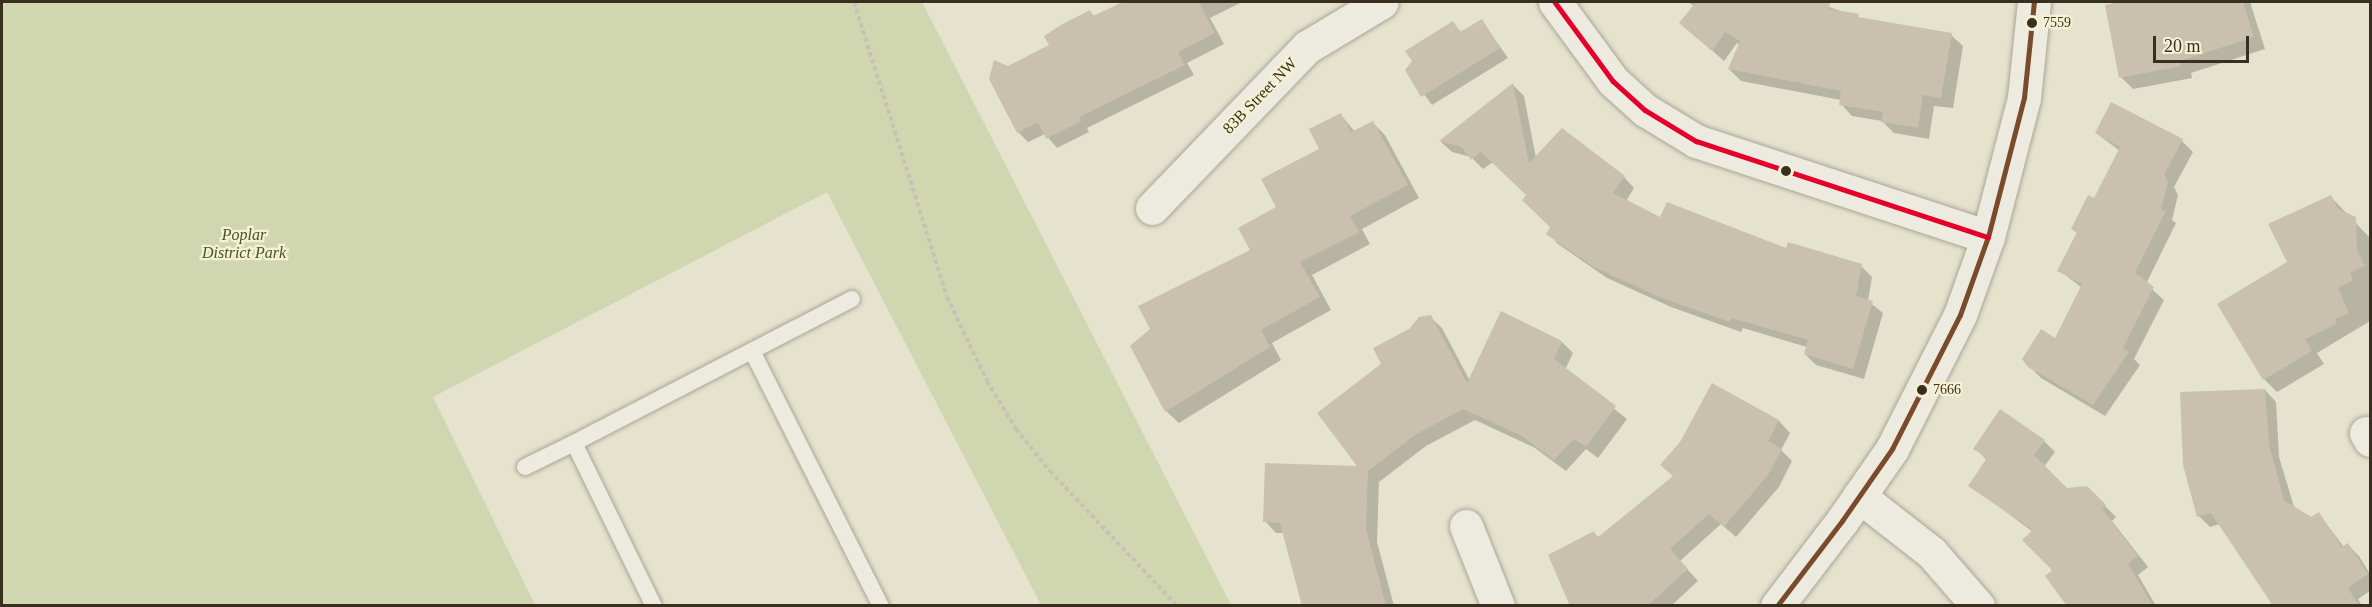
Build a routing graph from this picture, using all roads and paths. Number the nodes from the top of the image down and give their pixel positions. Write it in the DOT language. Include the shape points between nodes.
graph roads {
  1 [pos="854,2"];
  2 [pos="1382,2"];
  3 [pos="1555,2"];
  4 [pos="2034,2"];
  5 [pos="1152,208"];
  6 [pos="1988,237"];
  7 [pos="852,299"];
  8 [pos="752,351"];
  9 [pos="574,443"];
  10 [pos="525,467"];
  11 [pos="1859,496"];
  12 [pos="1466,526"];
  13 [pos="654,606"];
  14 [pos="880,606"];
  15 [pos="1177,606"];
  16 [pos="1498,606"];
  17 [pos="1777,606"];
  18 [pos="1978,606"];
  1 -- 15 [label="path" via="947,297 987,381 1016,429 1050,471"];
  2 -- 5 [label="street, 83B Street NW" via="1306,47"];
  3 -- 6 [label="street" via="1613,81 1645,110 1696,141"];
  4 -- 6 [label="street" via="2024,98"];
  6 -- 11 [label="street" via="1960,315 1892,448"];
  7 -- 8 [label="lane"];
  8 -- 9 [label="lane"];
  8 -- 14 [label="lane"];
  9 -- 10 [label="lane"];
  9 -- 13 [label="lane"];
  11 -- 17 [label="street"];
  11 -- 18 [label="street" via="1931,552"];
  12 -- 16 [label="street"];
}
